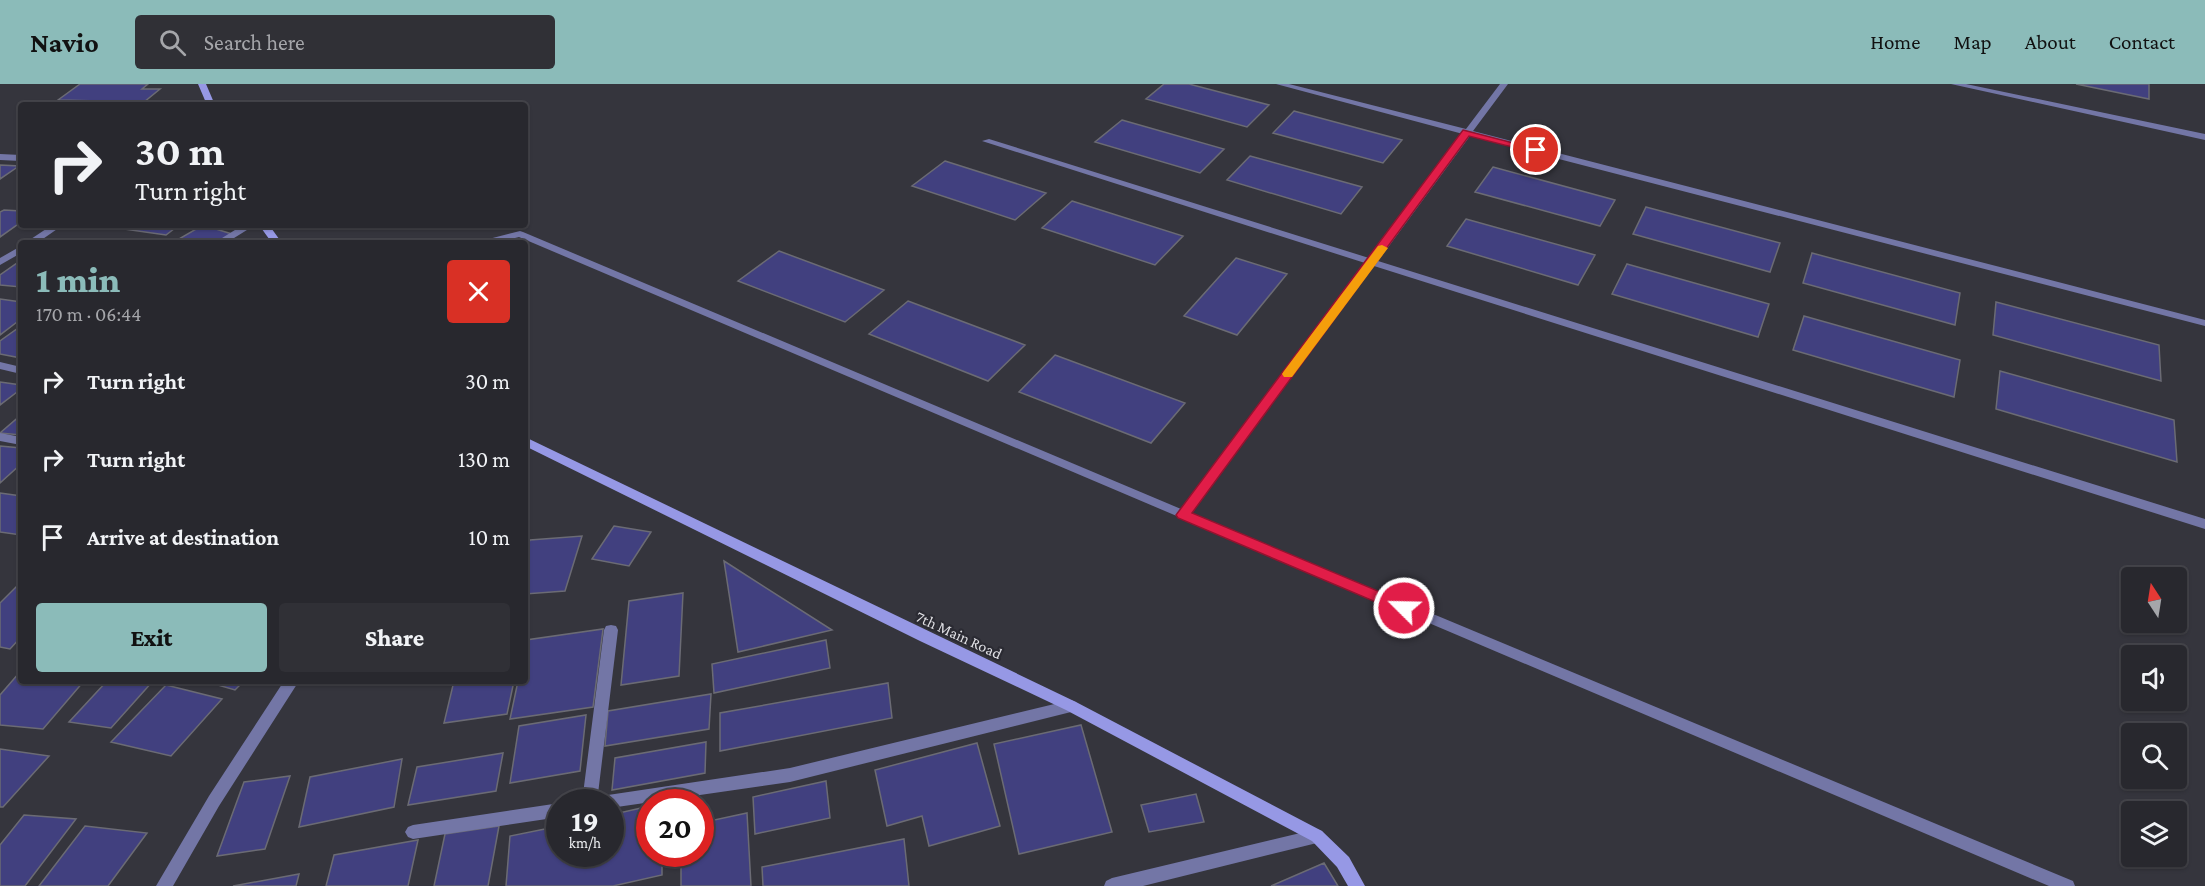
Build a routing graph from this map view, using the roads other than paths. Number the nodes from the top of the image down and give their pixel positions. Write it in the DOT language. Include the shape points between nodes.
graph roads {
  1 [pos="202,84"];
  2 [pos="1280,84"];
  3 [pos="1504,84"];
  4 [pos="1955,84"];
  5 [pos="210,102"];
  6 [pos="1467,132"];
  7 [pos="2205,137"];
  8 [pos="986,141"];
  9 [pos="0,157"];
  10 [pos="18,158"];
  11 [pos="53,228"];
  12 [pos="245,228"];
  13 [pos="35,240"];
  14 [pos="224,240"];
  15 [pos="496,240"];
  16 [pos="18,251"];
  17 [pos="1372,261"];
  18 [pos="0,262"];
  19 [pos="2205,323"];
  20 [pos="0,365"];
  21 [pos="18,369"];
  22 [pos="0,437"];
  23 [pos="18,440"];
  24 [pos="528,442"];
  25 [pos="1183,515"];
  26 [pos="2205,524"];
  27 [pos="611,630"];
  28 [pos="290,684"];
  29 [pos="1071,706"];
  30 [pos="591,789"];
  31 [pos="624,800"];
  32 [pos="546,812"];
  33 [pos="413,832"];
  34 [pos="1317,836"];
  35 [pos="164,886"];
  36 [pos="1112,886"];
  37 [pos="1357,886"];
  38 [pos="2067,886"];
  1 -- 5 [label="street"];
  2 -- 6 [label="street"];
  3 -- 6 [label="street"];
  4 -- 7 [label="street"];
  6 -- 17 [label="street"];
  6 -- 19 [label="street"];
  8 -- 17 [label="street"];
  9 -- 10 [label="street"];
  11 -- 13 [label="street"];
  12 -- 14 [label="street"];
  15 -- 25 [label="street" via="520,234"];
  16 -- 18 [label="street"];
  17 -- 25 [label="street"];
  17 -- 26 [label="street"];
  20 -- 21 [label="street"];
  22 -- 23 [label="street"];
  24 -- 29 [label="street, 7th Main Road"];
  25 -- 38 [label="street"];
  27 -- 30 [label="street"];
  28 -- 35 [label="street"];
  29 -- 31 [label="street" via="790,775"];
  29 -- 34 [label="street, 7th Main Road"];
  32 -- 33 [label="street"];
  34 -- 36 [label="street"];
  34 -- 37 [label="street, 7th Main Road" via="1343,862"];
}
